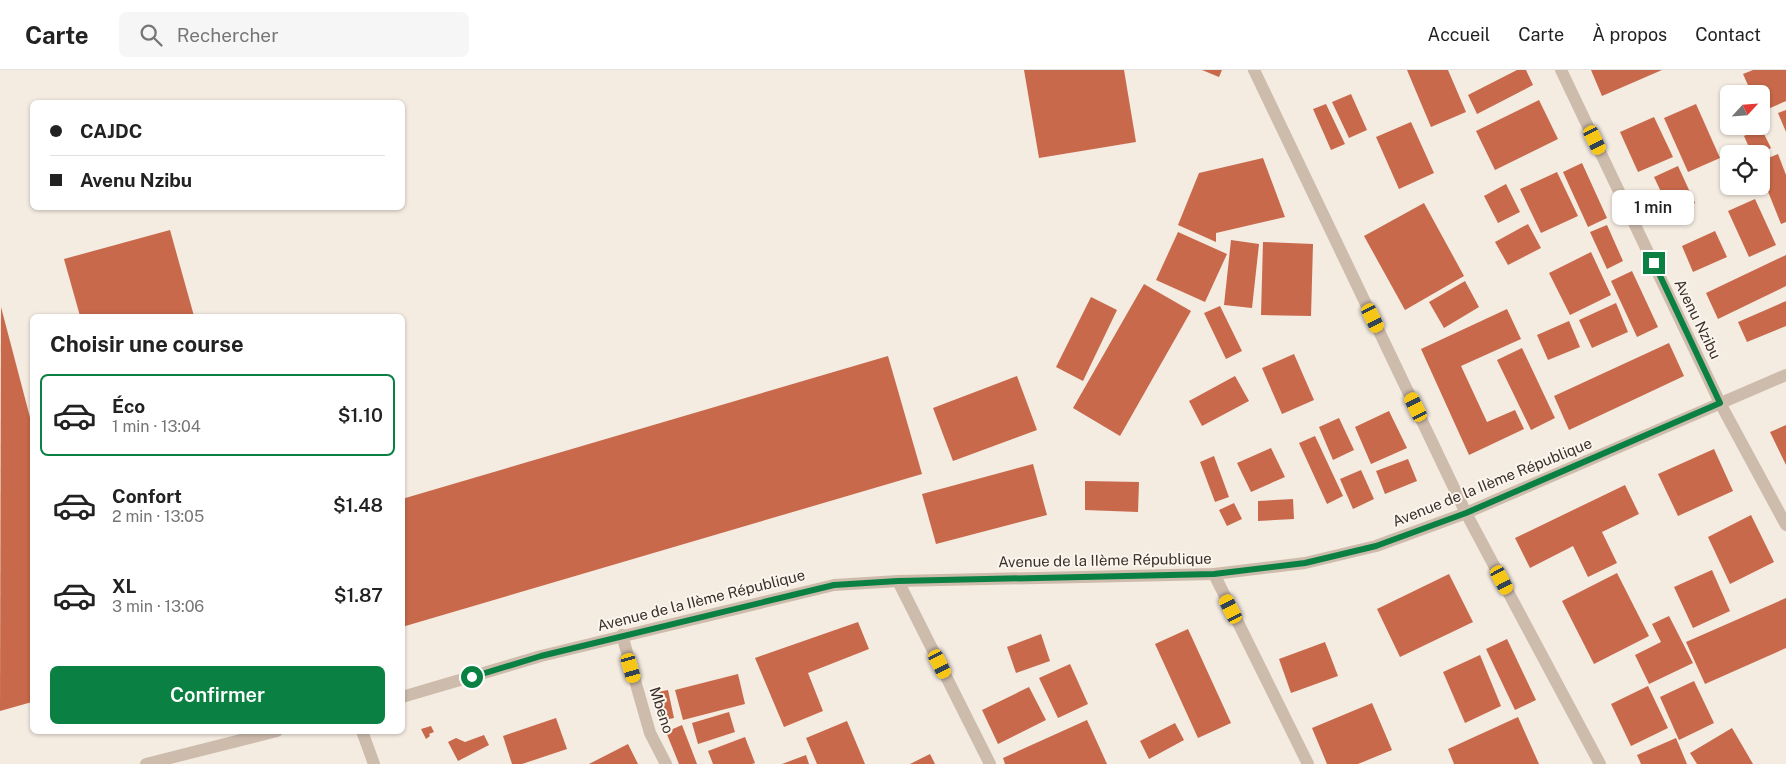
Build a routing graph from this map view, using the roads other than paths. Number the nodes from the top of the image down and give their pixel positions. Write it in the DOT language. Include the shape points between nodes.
graph roads {
  1 [pos="1254,70"];
  2 [pos="1561,70"];
  3 [pos="1786,375"];
  4 [pos="1720,403"];
  5 [pos="1466,513"];
  6 [pos="1786,525"];
  7 [pos="1214,574"];
  8 [pos="898,581"];
  9 [pos="622,635"];
  10 [pos="405,696"];
  11 [pos="265,734"];
  12 [pos="363,734"];
  13 [pos="146,764"];
  14 [pos="374,764"];
  15 [pos="666,764"];
  16 [pos="990,764"];
  17 [pos="1308,764"];
  18 [pos="1600,764"];
  1 -- 5 [label="street"];
  2 -- 4 [label="street, Avenu Nzibu"];
  3 -- 4 [label="street, Avenue de la IIème République"];
  4 -- 5 [label="street, Avenue de la IIème République"];
  4 -- 6 [label="street, Avenu Nzibu"];
  5 -- 7 [label="street, Avenue de la IIème République" via="1367,548 1305,563"];
  5 -- 18 [label="street"];
  7 -- 8 [label="street, Avenue de la IIème République"];
  7 -- 17 [label="street"];
  8 -- 9 [label="street, Avenue de la IIème République" via="834,585"];
  8 -- 16 [label="street"];
  9 -- 10 [label="street, Avenue de la IIème République"];
  9 -- 15 [label="street, Mbeno" via="650,733"];
  11 -- 13 [label="street"];
  12 -- 14 [label="street"];
}
